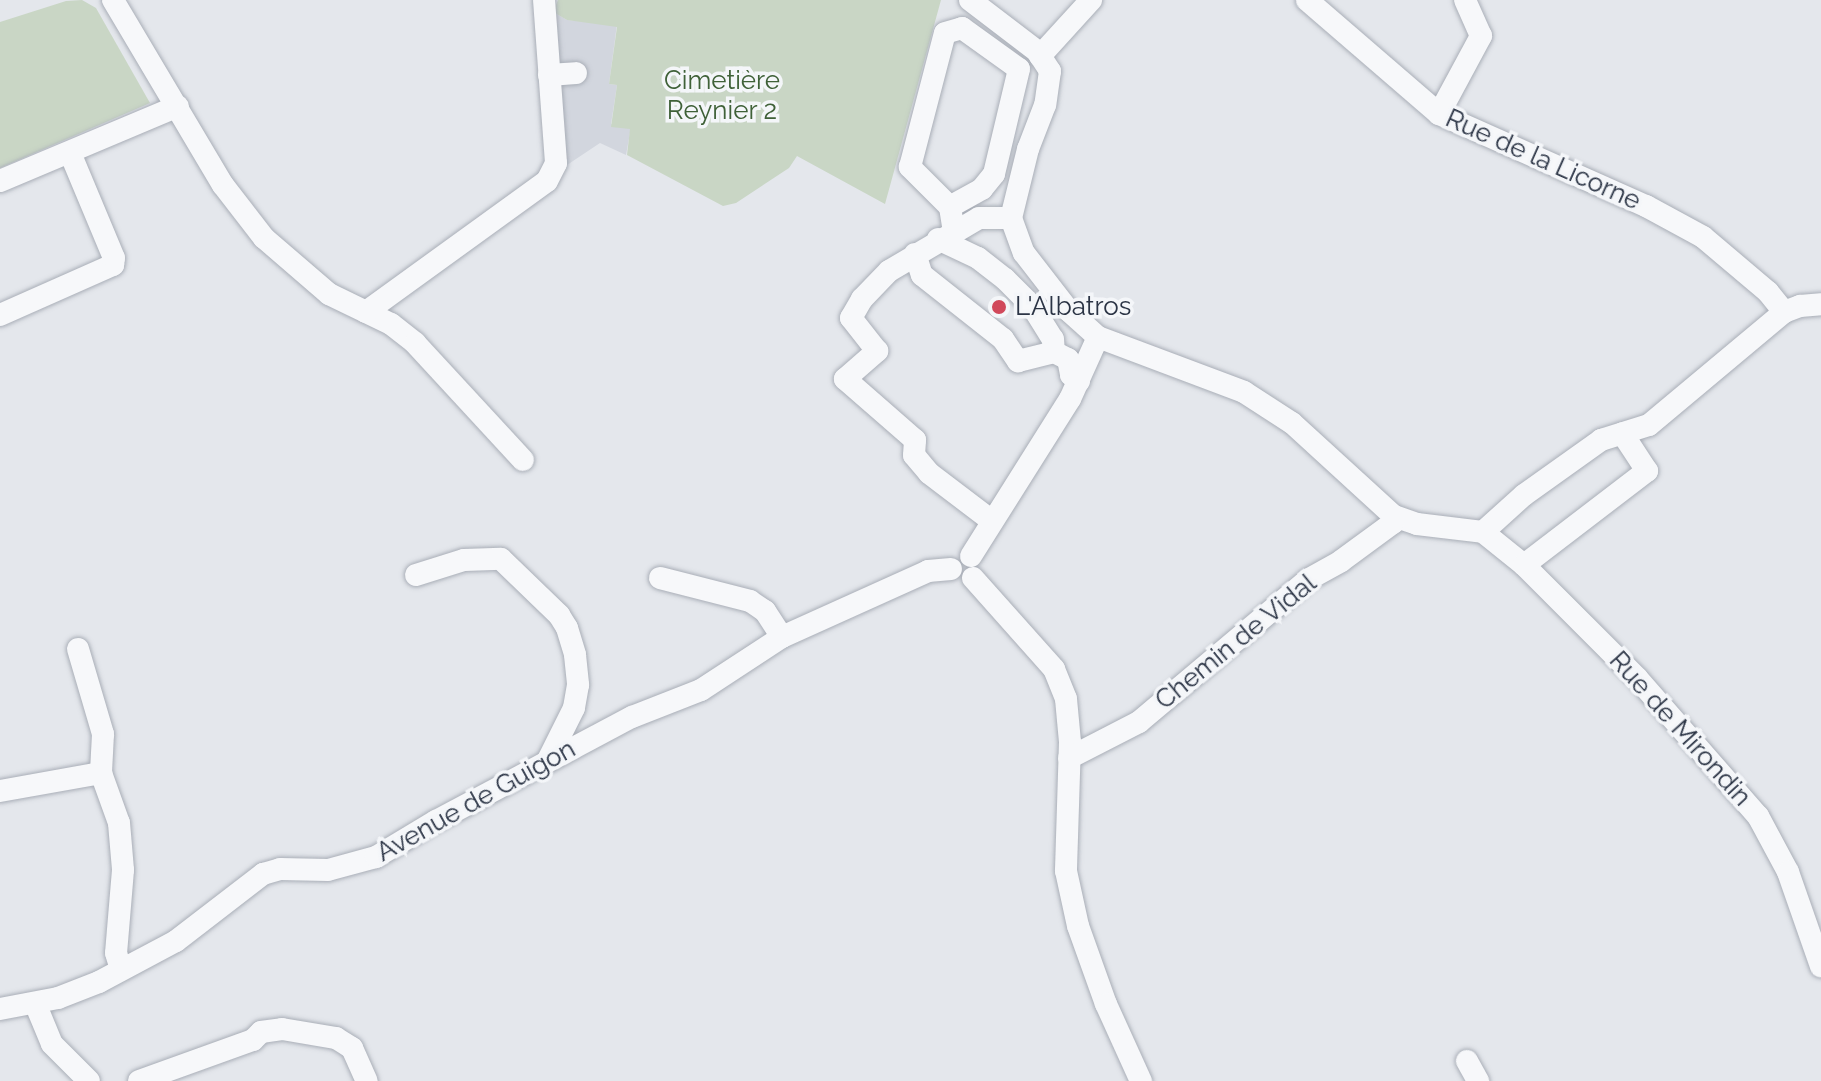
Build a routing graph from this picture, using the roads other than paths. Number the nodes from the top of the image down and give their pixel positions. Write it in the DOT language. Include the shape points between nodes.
graph roads {
  1 [pos="113,0"];
  2 [pos="544,0"];
  3 [pos="970,0"];
  4 [pos="1091,0"];
  5 [pos="1307,0"];
  6 [pos="1465,0"];
  7 [pos="1040,56"];
  8 [pos="576,73"];
  9 [pos="549,75"];
  10 [pos="178,106"];
  11 [pos="1439,114"];
  12 [pos="70,153"];
  13 [pos="0,181"];
  14 [pos="950,207"];
  15 [pos="1011,218"];
  16 [pos="946,235"];
  17 [pos="915,254"];
  18 [pos="1821,304"];
  19 [pos="366,312"];
  20 [pos="1784,312"];
  21 [pos="0,315"];
  22 [pos="1098,337"];
  23 [pos="1054,352"];
  24 [pos="1079,381"];
  25 [pos="1622,433"];
  26 [pos="523,460"];
  27 [pos="1394,516"];
  28 [pos="992,521"];
  29 [pos="1483,532"];
  30 [pos="1524,565"];
  31 [pos="972,567"];
  32 [pos="416,575"];
  33 [pos="660,578"];
  34 [pos="782,637"];
  35 [pos="78,649"];
  36 [pos="1069,758"];
  37 [pos="547,761"];
  38 [pos="101,773"];
  39 [pos="0,791"];
  40 [pos="1821,966"];
  41 [pos="121,969"];
  42 [pos="35,1003"];
  43 [pos="0,1009"];
  44 [pos="89,1081"];
  45 [pos="139,1081"];
  46 [pos="367,1081"];
  47 [pos="1141,1081"];
  1 -- 10 [label="street"];
  2 -- 9 [label="street"];
  3 -- 7 [label="street"];
  4 -- 7 [label="street"];
  5 -- 11 [label="street, Rue de la Licorne"];
  6 -- 11 [label="street" via="1481,36"];
  7 -- 15 [label="street" via="1050,71 1050,85"];
  8 -- 9 [label="street"];
  9 -- 19 [label="street" via="556,163 547,181"];
  10 -- 12 [label="street"];
  10 -- 19 [label="street" via="223,185 264,238 329,294"];
  11 -- 20 [label="street, Rue de la Licorne" via="1623,195 1703,237 1760,284"];
  12 -- 13 [label="street"];
  12 -- 21 [label="street" via="113,265"];
  14 -- 14 [label="street" via="982,189 994,174 1019,69 962,28 945,33 910,167"];
  14 -- 16 [label="street"];
  15 -- 16 [label="street" via="979,218"];
  15 -- 22 [label="street" via="1024,253 1069,311"];
  16 -- 17 [label="street"];
  16 -- 23 [label="street" via="1032,306 1053,339"];
  17 -- 23 [label="street" via="922,275 1003,339 1018,361"];
  17 -- 28 [label="street" via="889,271 851,318 877,351 845,379 915,440 914,455 929,473"];
  18 -- 20 [label="street"];
  19 -- 26 [label="street" via="415,343"];
  20 -- 25 [label="street" via="1649,425"];
  22 -- 24 [label="street"];
  22 -- 27 [label="street" via="1244,392 1292,423"];
  23 -- 24 [label="street" via="1068,359 1071,375"];
  24 -- 28 [label="street"];
  25 -- 29 [label="street" via="1601,440"];
  25 -- 30 [label="street" via="1647,471"];
  27 -- 29 [label="street"];
  27 -- 36 [label="street, Chemin de Vidal" via="1393,523 1309,579 1139,722"];
  28 -- 31 [label="street"];
  29 -- 30 [label="street, Rue de Mirondin"];
  30 -- 40 [label="street, Rue de Mirondin" via="1637,678 1758,816 1788,872"];
  31 -- 34 [label="street, Avenue de Guigon" via="959,556 951,569 928,571"];
  31 -- 36 [label="street" via="1054,669 1066,699"];
  32 -- 37 [label="street" via="464,560 501,559 559,615 575,655 578,685 574,708"];
  33 -- 34 [label="street" via="750,601 765,611"];
  34 -- 37 [label="street, Avenue de Guigon" via="701,690 632,717"];
  35 -- 38 [label="street" via="103,734"];
  36 -- 47 [label="street" via="1066,871 1078,926"];
  37 -- 41 [label="street, Avenue de Guigon" via="376,857 328,870 263,874 176,941"];
  38 -- 39 [label="street"];
  38 -- 41 [label="street" via="119,823 123,870 116,953"];
  41 -- 42 [label="street, Avenue de Guigon" via="75,993"];
  42 -- 43 [label="street, Avenue de Guigon"];
  42 -- 44 [label="street" via="52,1044"];
  45 -- 46 [label="street" via="253,1040 261,1032 282,1029 336,1038 352,1048"];
}
